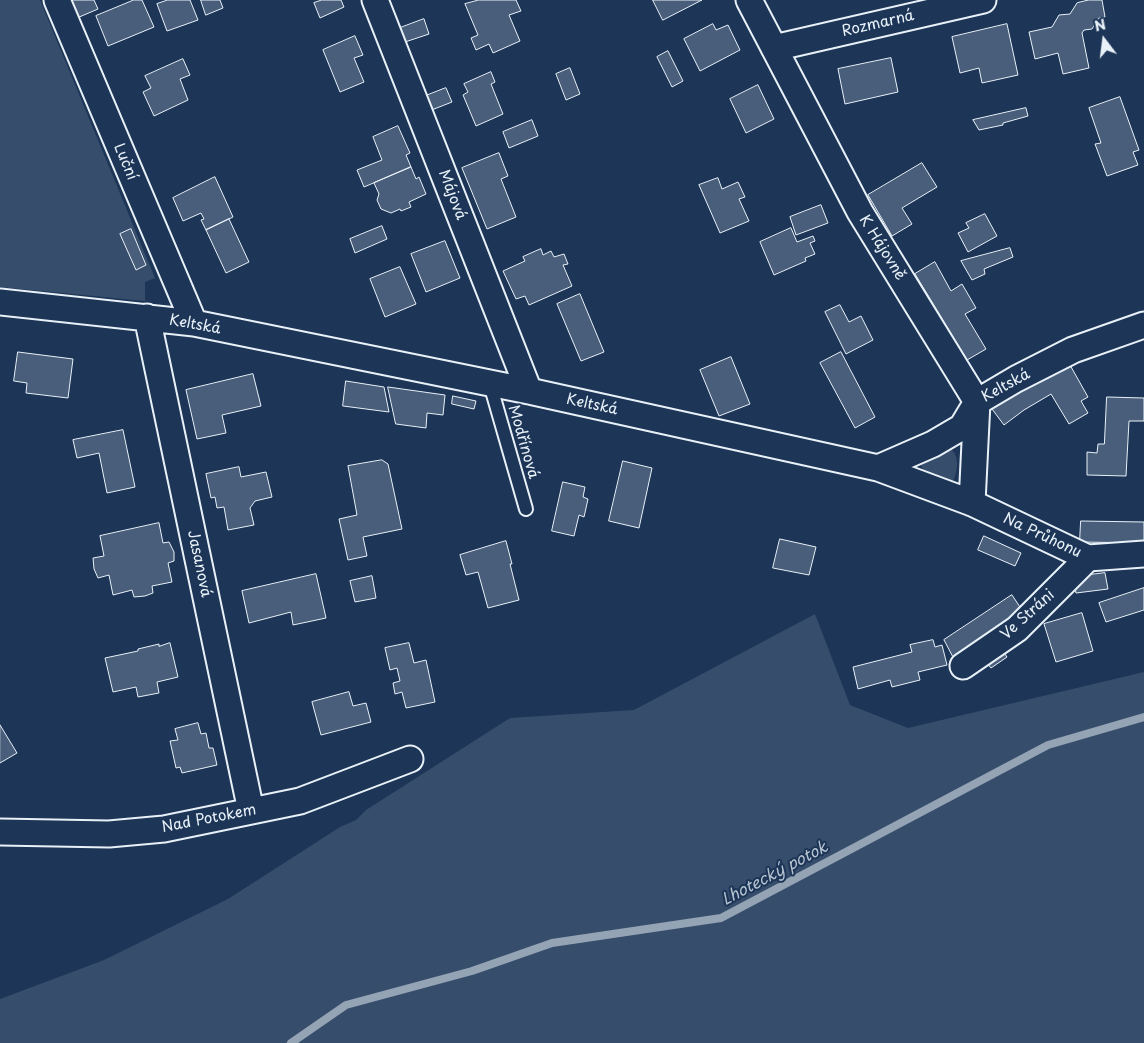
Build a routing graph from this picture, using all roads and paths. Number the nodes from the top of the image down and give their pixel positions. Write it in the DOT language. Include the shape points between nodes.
graph roads {
  1 [pos="57,0"];
  2 [pos="375,0"];
  3 [pos="749,0"];
  4 [pos="983,0"];
  5 [pos="774,48"];
  6 [pos="0,302"];
  7 [pos="147,317"];
  8 [pos="194,324"];
  9 [pos="1144,325"];
  10 [pos="490,384"];
  11 [pos="529,391"];
  12 [pos="977,402"];
  13 [pos="878,468"];
  14 [pos="972,503"];
  15 [pos="526,509"];
  16 [pos="1144,554"];
  17 [pos="1088,558"];
  18 [pos="963,666"];
  19 [pos="410,759"];
  20 [pos="250,811"];
  21 [pos="0,832"];
  1 -- 8 [label="street, Luční"];
  2 -- 11 [label="street, Májová"];
  3 -- 5 [label="street, K Hájovně"];
  4 -- 5 [label="street, Rozmarná"];
  5 -- 12 [label="street, K Hájovně" via="860,212"];
  6 -- 7 [label="street, Keltská"];
  7 -- 8 [label="street, Keltská"];
  7 -- 20 [label="street, Jasanová"];
  8 -- 10 [label="street, Keltská"];
  9 -- 12 [label="street, Keltská" via="1073,350"];
  10 -- 11 [label="street, Keltská"];
  10 -- 15 [label="lane, Modřínová"];
  11 -- 13 [label="street, Keltská"];
  12 -- 13 [label="street, Keltská" via="962,427 933,444"];
  12 -- 14 [label="street"];
  13 -- 14 [label="street, Na Průhonu"];
  14 -- 17 [label="street, Na Průhonu"];
  16 -- 17 [label="street, Na Průhonu"];
  17 -- 18 [label="street, Ve Stráni" via="1017,629"];
  19 -- 20 [label="street, Nad Potokem" via="300,801"];
  20 -- 21 [label="street, Nad Potokem" via="164,829 109,834"];
}
